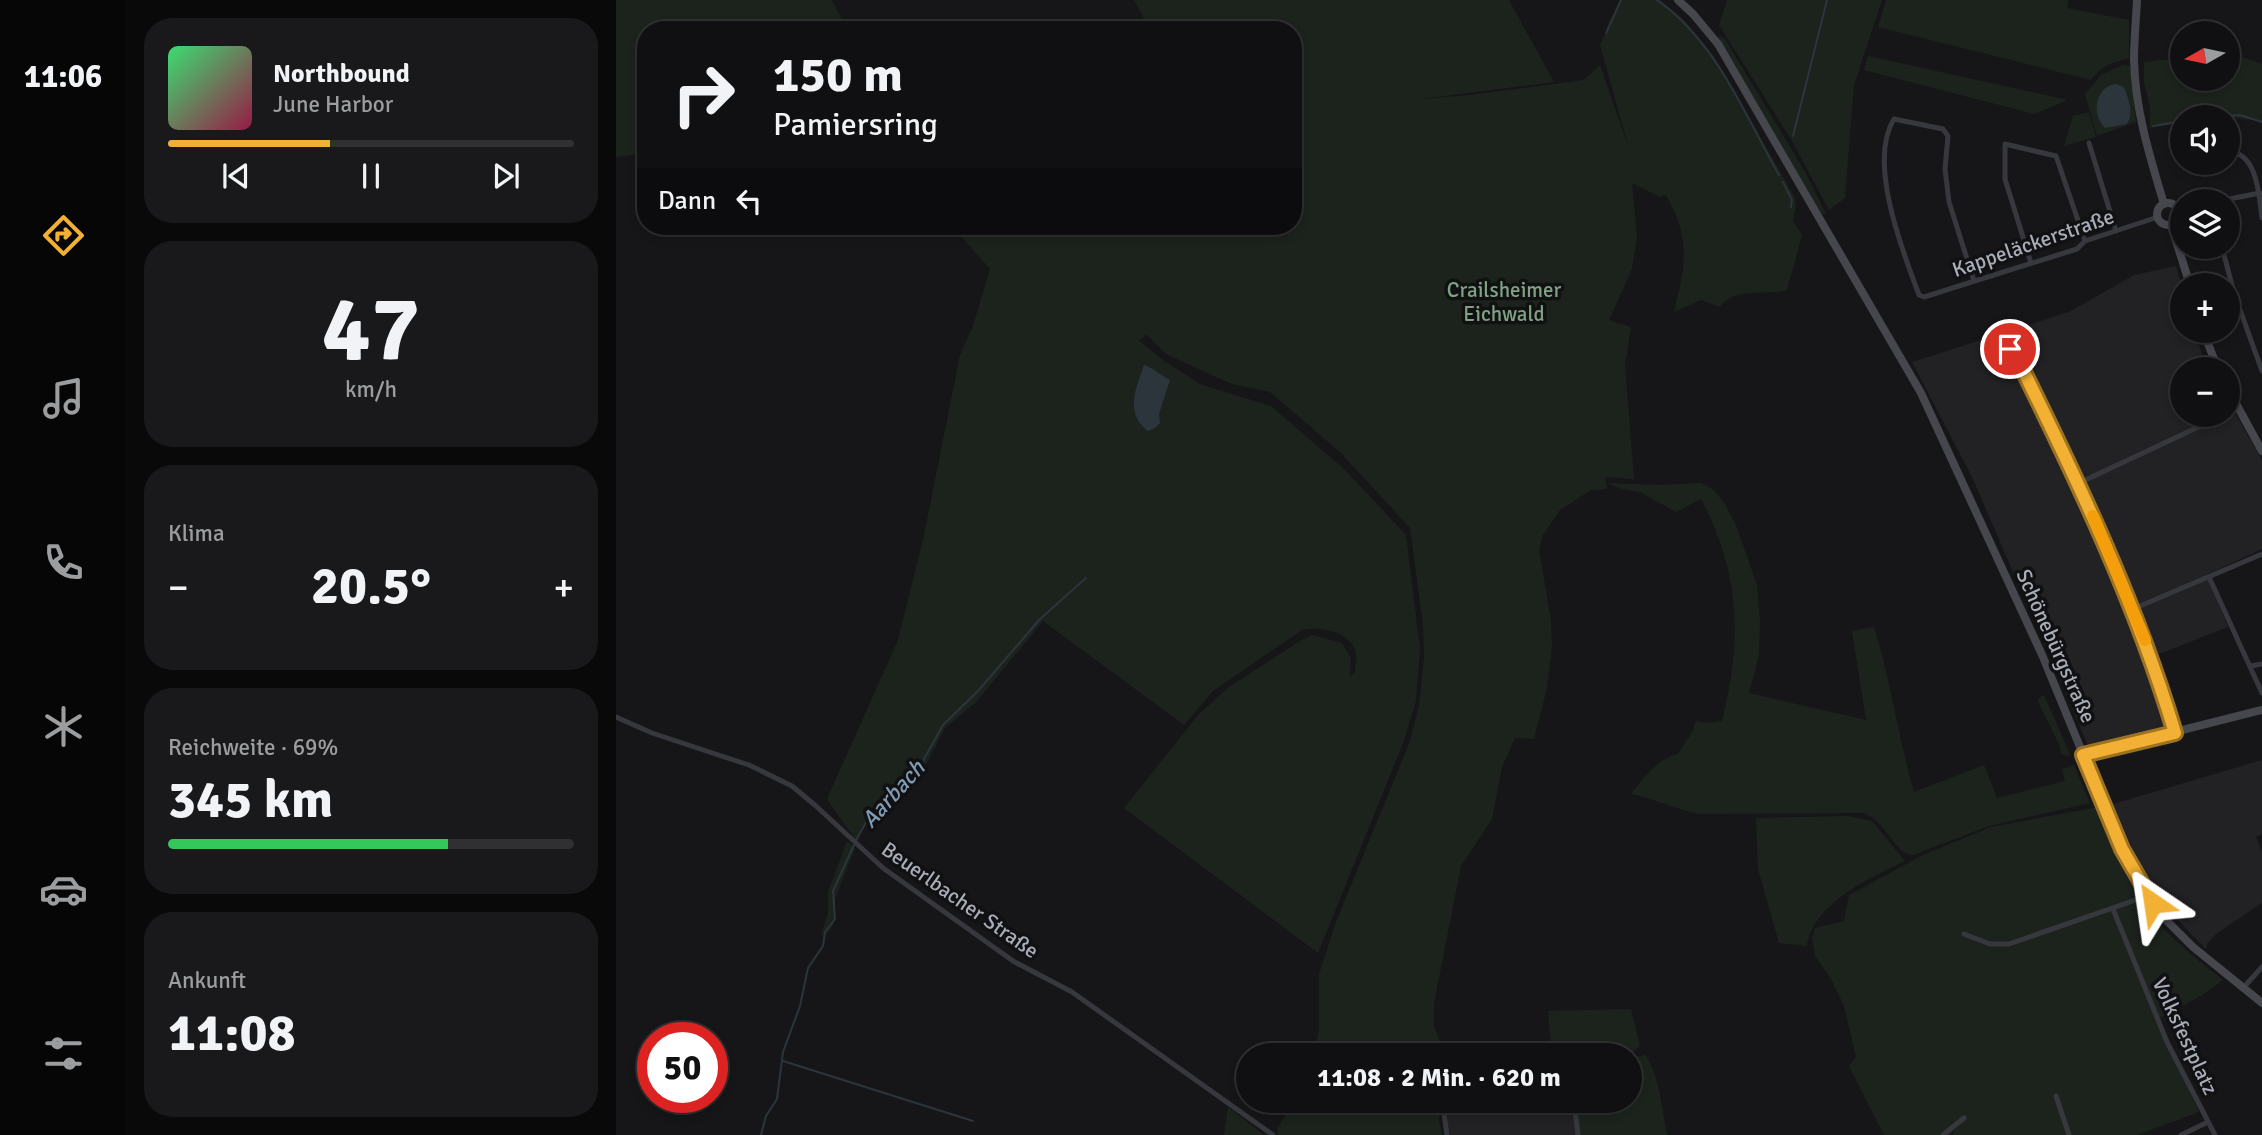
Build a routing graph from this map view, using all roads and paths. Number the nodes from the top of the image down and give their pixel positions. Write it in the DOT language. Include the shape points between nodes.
graph roads {
  1 [pos="1678,0"];
  2 [pos="2137,0"];
  3 [pos="2089,143"];
  4 [pos="2240,156"];
  5 [pos="2260,193"];
  6 [pos="2240,197"];
  7 [pos="2164,204"];
  8 [pos="2170,204"];
  9 [pos="2158,217"];
  10 [pos="2262,218"];
  11 [pos="2170,225"];
  12 [pos="2116,231"];
  13 [pos="2085,241"];
  14 [pos="2225,259"];
  15 [pos="2031,263"];
  16 [pos="1974,281"];
  17 [pos="2010,349"];
  18 [pos="2262,371"];
  19 [pos="2240,414"];
  20 [pos="2199,427"];
  21 [pos="2262,451"];
  22 [pos="2078,484"];
  23 [pos="2262,554"];
  24 [pos="2209,577"];
  25 [pos="2133,609"];
  26 [pos="2262,664"];
  27 [pos="2251,666"];
  28 [pos="2262,693"];
  29 [pos="2262,710"];
  30 [pos="616,717"];
  31 [pos="2175,733"];
  32 [pos="2083,755"];
  33 [pos="2147,896"];
  34 [pos="2113,909"];
  35 [pos="1964,934"];
  36 [pos="2262,967"];
  37 [pos="2243,988"];
  38 [pos="2262,1003"];
  39 [pos="2056,1096"];
  40 [pos="1444,1113"];
  41 [pos="1575,1113"];
  42 [pos="1964,1118"];
  43 [pos="2208,1122"];
  44 [pos="1273,1135"];
  45 [pos="1447,1135"];
  46 [pos="1578,1135"];
  47 [pos="1943,1135"];
  48 [pos="2069,1135"];
  49 [pos="2181,1135"];
  50 [pos="2215,1135"];
  1 -- 32 [label="main road, Schönebürgstraße" via="1718,44 1921,393 2043,657"];
  2 -- 7 [label="main road" via="2137,94"];
  3 -- 12 [label="street"];
  4 -- 5 [label="street" via="2248,162"];
  5 -- 6 [label="street"];
  5 -- 10 [label="street"];
  7 -- 8 [label="main road"];
  7 -- 9 [label="main road"];
  9 -- 11 [label="main road"];
  9 -- 12 [label="street, Kappeläckerstraße"];
  12 -- 13 [label="street, Kappeläckerstraße"];
  13 -- 15 [label="street, Kappeläckerstraße" via="2077,249"];
  13 -- 15 [label="street" via="2056,156 2005,144 2005,178"];
  14 -- 18 [label="street"];
  15 -- 16 [label="street, Kappeläckerstraße"];
  16 -- 16 [label="street, Kappeläckerstraße" via="1949,202 1948,136 1943,129 1894,119 1885,153 1886,189 1919,295"];
  17 -- 22 [label="street"];
  19 -- 21 [label="main road"];
  20 -- 22 [label="street"];
  22 -- 25 [label="street"];
  23 -- 24 [label="street"];
  24 -- 25 [label="street"];
  24 -- 27 [label="street"];
  25 -- 31 [label="street"];
  26 -- 27 [label="street"];
  27 -- 28 [label="street"];
  29 -- 31 [label="main road"];
  30 -- 44 [label="street, Beuerlbacher Straße" via="749,765 792,786 883,868 1013,961 1072,992"];
  31 -- 32 [label="main road"];
  32 -- 33 [label="main road, Schönebürgstraße"];
  33 -- 34 [label="street"];
  33 -- 37 [label="main road, Schönebürgstraße" via="2193,947"];
  34 -- 35 [label="street" via="2009,944 1990,944"];
  34 -- 43 [label="street, Volksfestplatz" via="2167,1042"];
  36 -- 37 [label="street"];
  37 -- 38 [label="main road, Schönebürgstraße"];
  39 -- 48 [label="street"];
  40 -- 45 [label="street"];
  41 -- 46 [label="street"];
  42 -- 47 [label="street"];
  43 -- 49 [label="street"];
  43 -- 50 [label="street, Volksfestplatz"];
}
